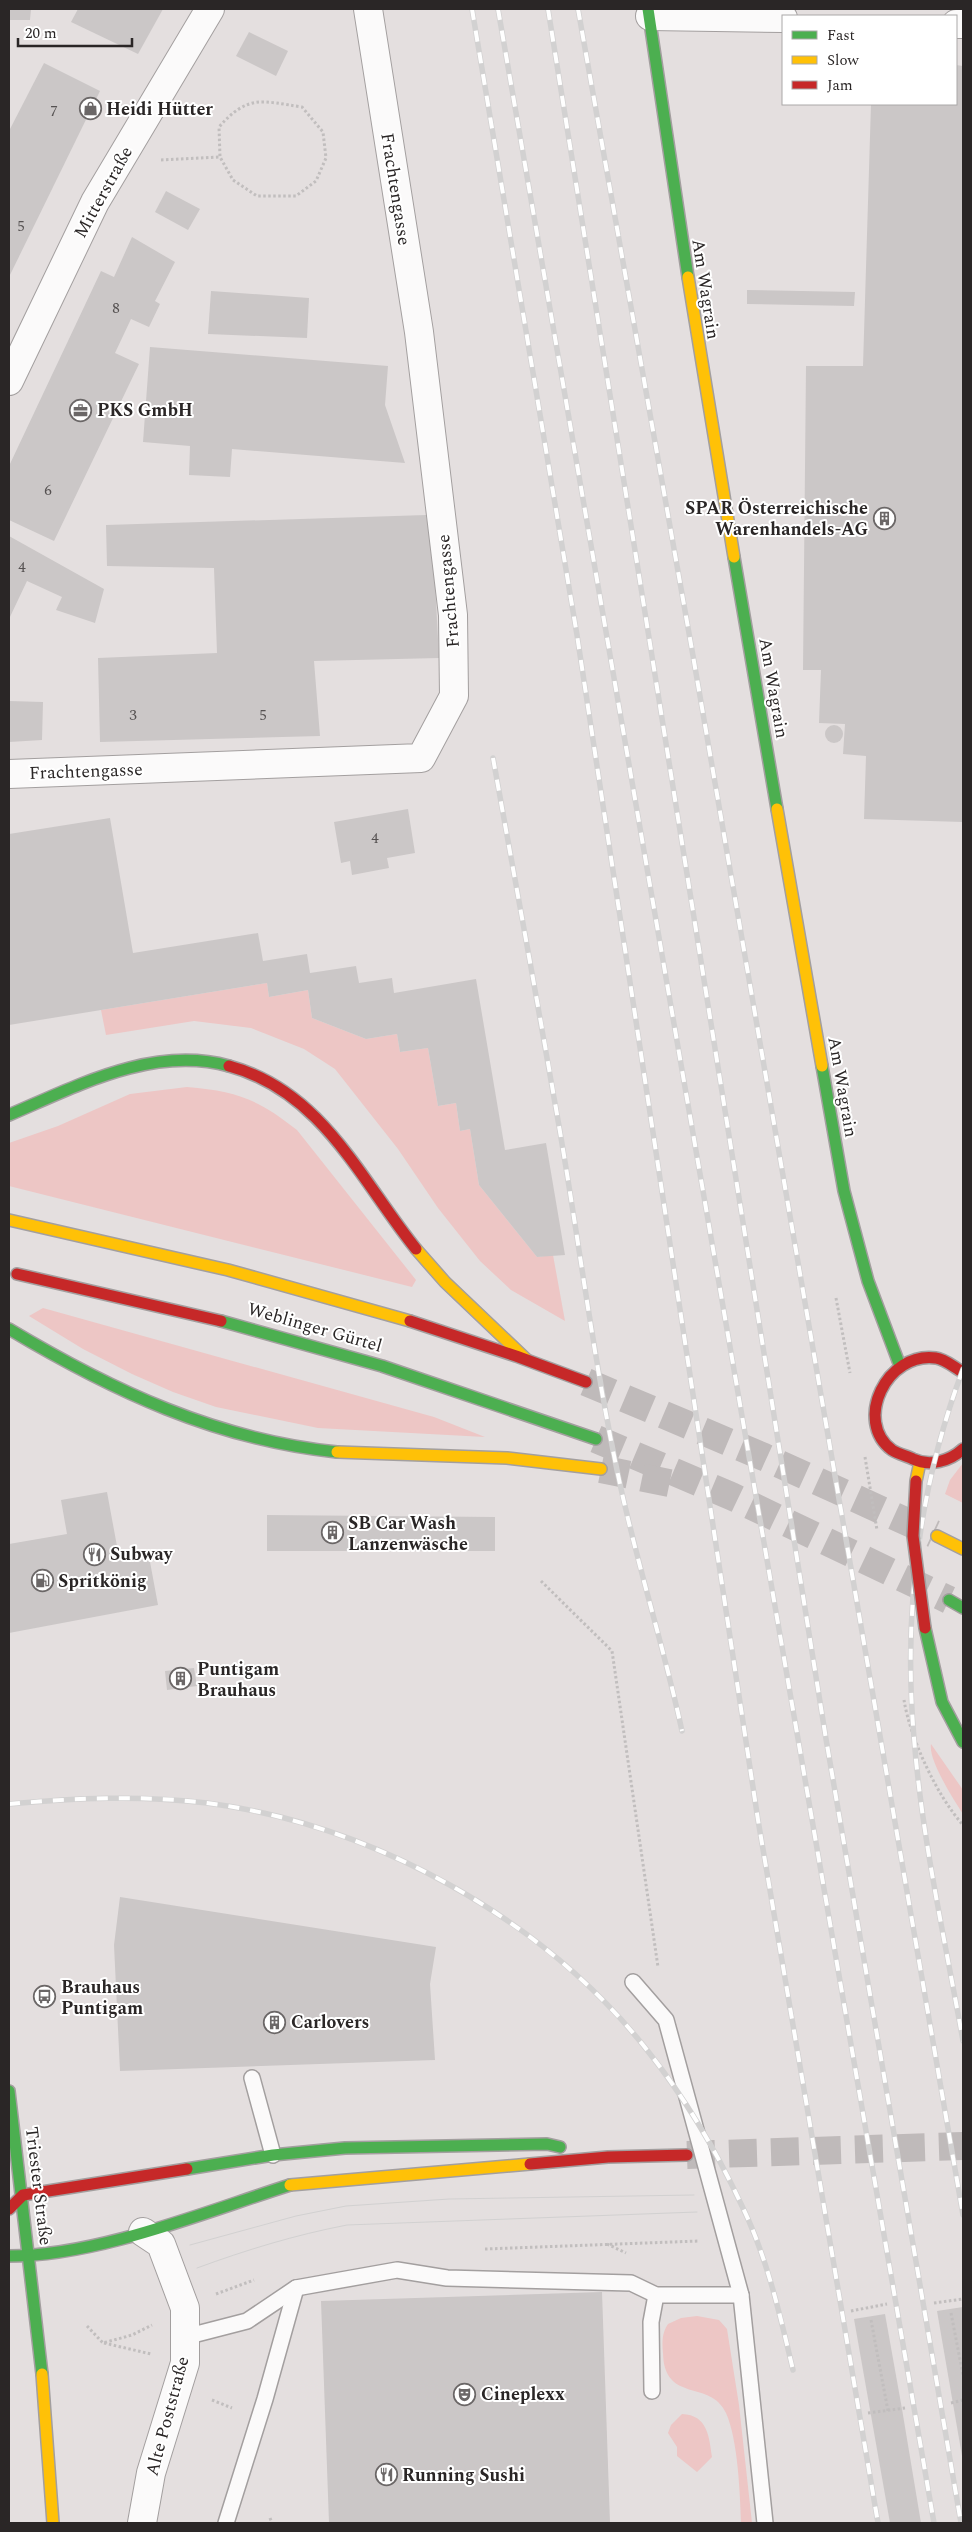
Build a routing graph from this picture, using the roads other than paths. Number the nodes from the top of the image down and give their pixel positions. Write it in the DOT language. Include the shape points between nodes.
graph roads {
  1 [pos="210,9"];
  2 [pos="368,9"];
  3 [pos="649,12"];
  4 [pos="782,18"];
  5 [pos="9,381"];
  6 [pos="9,774"];
  7 [pos="9,1115"];
  8 [pos="9,1220"];
  9 [pos="17,1274"];
  10 [pos="9,1329"];
  11 [pos="526,1359"];
  12 [pos="900,1366"];
  13 [pos="963,1372"];
  14 [pos="586,1382"];
  15 [pos="596,1439"];
  16 [pos="963,1449"];
  17 [pos="920,1462"];
  18 [pos="601,1469"];
  19 [pos="937,1536"];
  20 [pos="963,1549"];
  21 [pos="949,1600"];
  22 [pos="963,1608"];
  23 [pos="963,1742"];
  24 [pos="633,1982"];
  25 [pos="252,2078"];
  26 [pos="9,2091"];
  27 [pos="273,2155"];
  28 [pos="687,2155"];
  29 [pos="608,2156"];
  30 [pos="23,2195"];
  31 [pos="9,2209"];
  32 [pos="143,2232"];
  33 [pos="9,2256"];
  34 [pos="30,2256"];
  35 [pos="296,2288"];
  36 [pos="656,2295"];
  37 [pos="741,2296"];
  38 [pos="185,2337"];
  39 [pos="652,2391"];
  40 [pos="53,2523"];
  41 [pos="142,2523"];
  42 [pos="226,2523"];
  43 [pos="765,2523"];
  1 -- 5 [label="street, Mitterstraße" via="95,202"];
  2 -- 6 [label="street, Frachtengasse" via="419,332 453,615 454,696 421,758"];
  3 -- 4 [label="street"];
  3 -- 12 [label="main road, Am Wagrain" via="702,375 842,1181 868,1281"];
  7 -- 11 [label="main road" via="123,1070 156,1062 189,1060 228,1065 264,1077 294,1095 320,1120 422,1257"];
  8 -- 11 [label="main road, Weblinger Gürtel" via="171,1255 365,1306"];
  9 -- 15 [label="main road, Weblinger Gürtel" via="91,1288 270,1332 451,1387"];
  10 -- 18 [label="main road" via="123,1394 175,1415 266,1441 318,1450 514,1458"];
  11 -- 14 [label="main road, Weblinger Gürtel"];
  12 -- 13 [label="main road" via="918,1359 939,1358 953,1363"];
  12 -- 17 [label="main road" via="881,1385 875,1410 876,1423 889,1446 900,1455"];
  16 -- 17 [label="main road" via="943,1461"];
  17 -- 23 [label="main road, bridge" via="913,1510 913,1551 924,1628 938,1692"];
  19 -- 20 [label="main road"];
  21 -- 22 [label="main road"];
  24 -- 37 [label="lane" via="666,2020"];
  25 -- 27 [label="lane"];
  26 -- 30 [label="main road, Triester Straße"];
  27 -- 29 [label="main road" via="345,2148 547,2144"];
  27 -- 30 [label="main road"];
  28 -- 29 [label="main road"];
  29 -- 32 [label="main road" via="290,2185"];
  30 -- 31 [label="main road"];
  30 -- 34 [label="main road, Triester Straße"];
  32 -- 34 [label="main road"];
  32 -- 38 [label="street, Alte Poststraße" via="161,2244 185,2308"];
  33 -- 34 [label="main road"];
  34 -- 40 [label="main road, Triester Straße"];
  35 -- 36 [label="lane" via="397,2270 447,2278 631,2283"];
  35 -- 38 [label="lane" via="247,2321"];
  35 -- 42 [label="lane"];
  36 -- 37 [label="lane"];
  36 -- 39 [label="lane" via="651,2322"];
  37 -- 43 [label="lane"];
  38 -- 41 [label="street, Alte Poststraße" via="185,2363 151,2473"];
}
